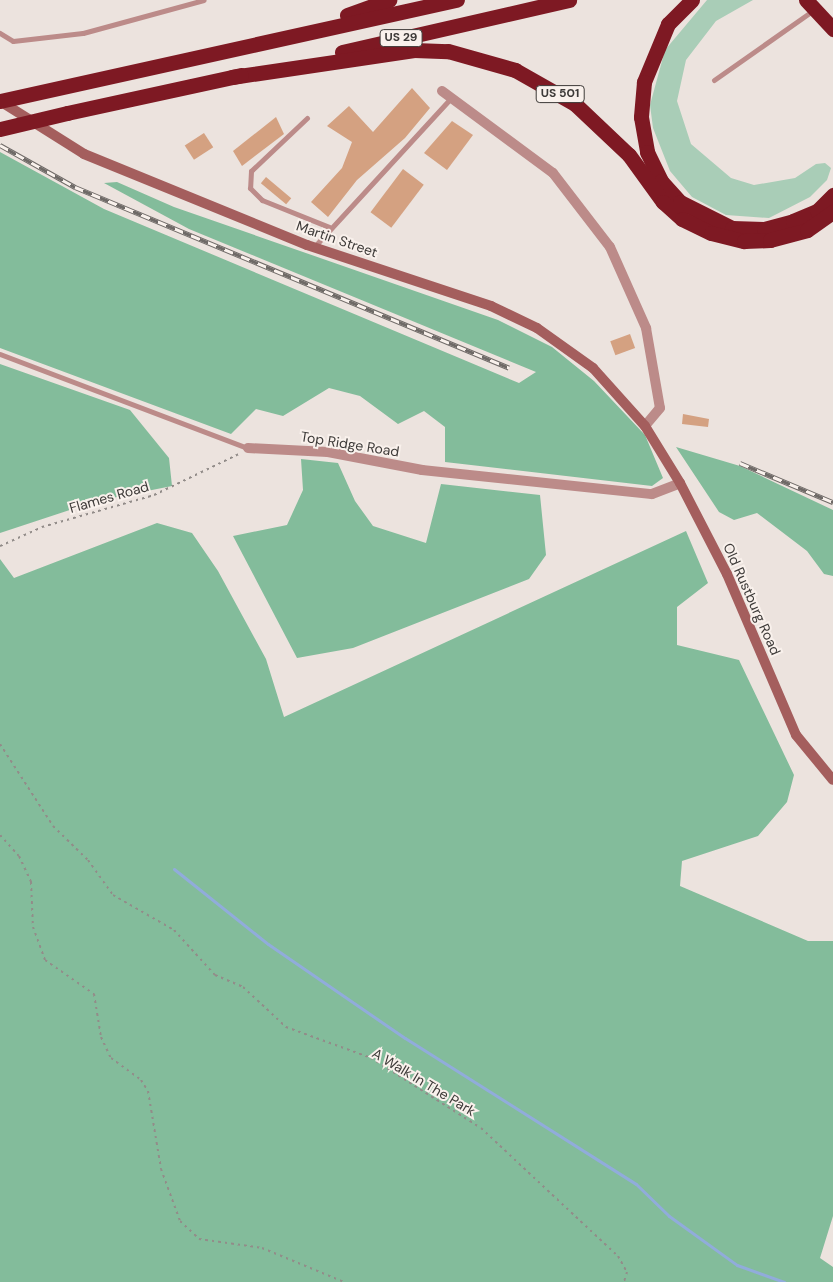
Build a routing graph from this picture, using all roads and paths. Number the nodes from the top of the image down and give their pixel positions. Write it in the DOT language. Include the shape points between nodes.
graph roads {
  1 [pos="204,0"];
  2 [pos="389,0"];
  3 [pos="457,0"];
  4 [pos="569,0"];
  5 [pos="692,0"];
  6 [pos="192,3"];
  7 [pos="810,5"];
  8 [pos="833,29"];
  9 [pos="0,33"];
  10 [pos="833,37"];
  11 [pos="204,56"];
  12 [pos="232,77"];
  13 [pos="714,80"];
  14 [pos="442,91"];
  15 [pos="450,98"];
  16 [pos="0,101"];
  17 [pos="307,118"];
  18 [pos="0,129"];
  19 [pos="833,195"];
  20 [pos="833,212"];
  21 [pos="329,226"];
  22 [pos="314,247"];
  23 [pos="0,354"];
  24 [pos="646,426"];
  25 [pos="248,448"];
  26 [pos="680,483"];
  27 [pos="0,546"];
  28 [pos="0,744"];
  29 [pos="833,780"];
  30 [pos="0,835"];
  31 [pos="344,1282"];
  32 [pos="624,1282"];
  1 -- 6 [label="lane"];
  2 -- 11 [label="highway"];
  3 -- 11 [label="highway, US 29"];
  4 -- 12 [label="highway, US 29"];
  5 -- 19 [label="highway" via="668,24 644,82 641,117 647,152 661,181 680,202 732,228 764,229 793,221 817,211"];
  6 -- 9 [label="lane" via="83,34 12,41"];
  7 -- 8 [label="highway"];
  7 -- 10 [label="highway"];
  7 -- 13 [label="lane"];
  11 -- 16 [label="highway, US 29"];
  12 -- 18 [label="highway, US 29, bridge"];
  12 -- 20 [label="highway, US 501" via="414,50 448,51 515,70 576,104 629,155 663,202 682,219 711,233 744,241 770,240 807,230"];
  14 -- 15 [label="street"];
  15 -- 21 [label="lane"];
  15 -- 24 [label="street" via="553,173 610,247 646,328 660,408"];
  16 -- 22 [label="street, Martin Street" via="84,154"];
  17 -- 21 [label="lane" via="251,171 250,188 262,200"];
  21 -- 22 [label="lane"];
  22 -- 24 [label="street, Martin Street" via="491,306 537,328 593,368"];
  23 -- 25 [label="lane, Top Ridge Road"];
  24 -- 26 [label="street, Old Rustburg Road"];
  25 -- 26 [label="street, Top Ridge Road" via="328,452 422,470 652,494"];
  25 -- 27 [label="path, Flames Road" via="154,495 42,527"];
  26 -- 29 [label="street, Old Rustburg Road" via="728,574 796,734"];
  28 -- 32 [label="path, A Walk In The Park" via="53,826 88,860 113,895 174,930 215,975 242,987 286,1027 371,1058 481,1128 618,1256 627,1272"];
  30 -- 31 [label="path" via="19,856 31,882 37,947 45,960 94,994 101,1037 112,1058 141,1080 148,1092 160,1169 180,1221 199,1239 262,1248"];
}
